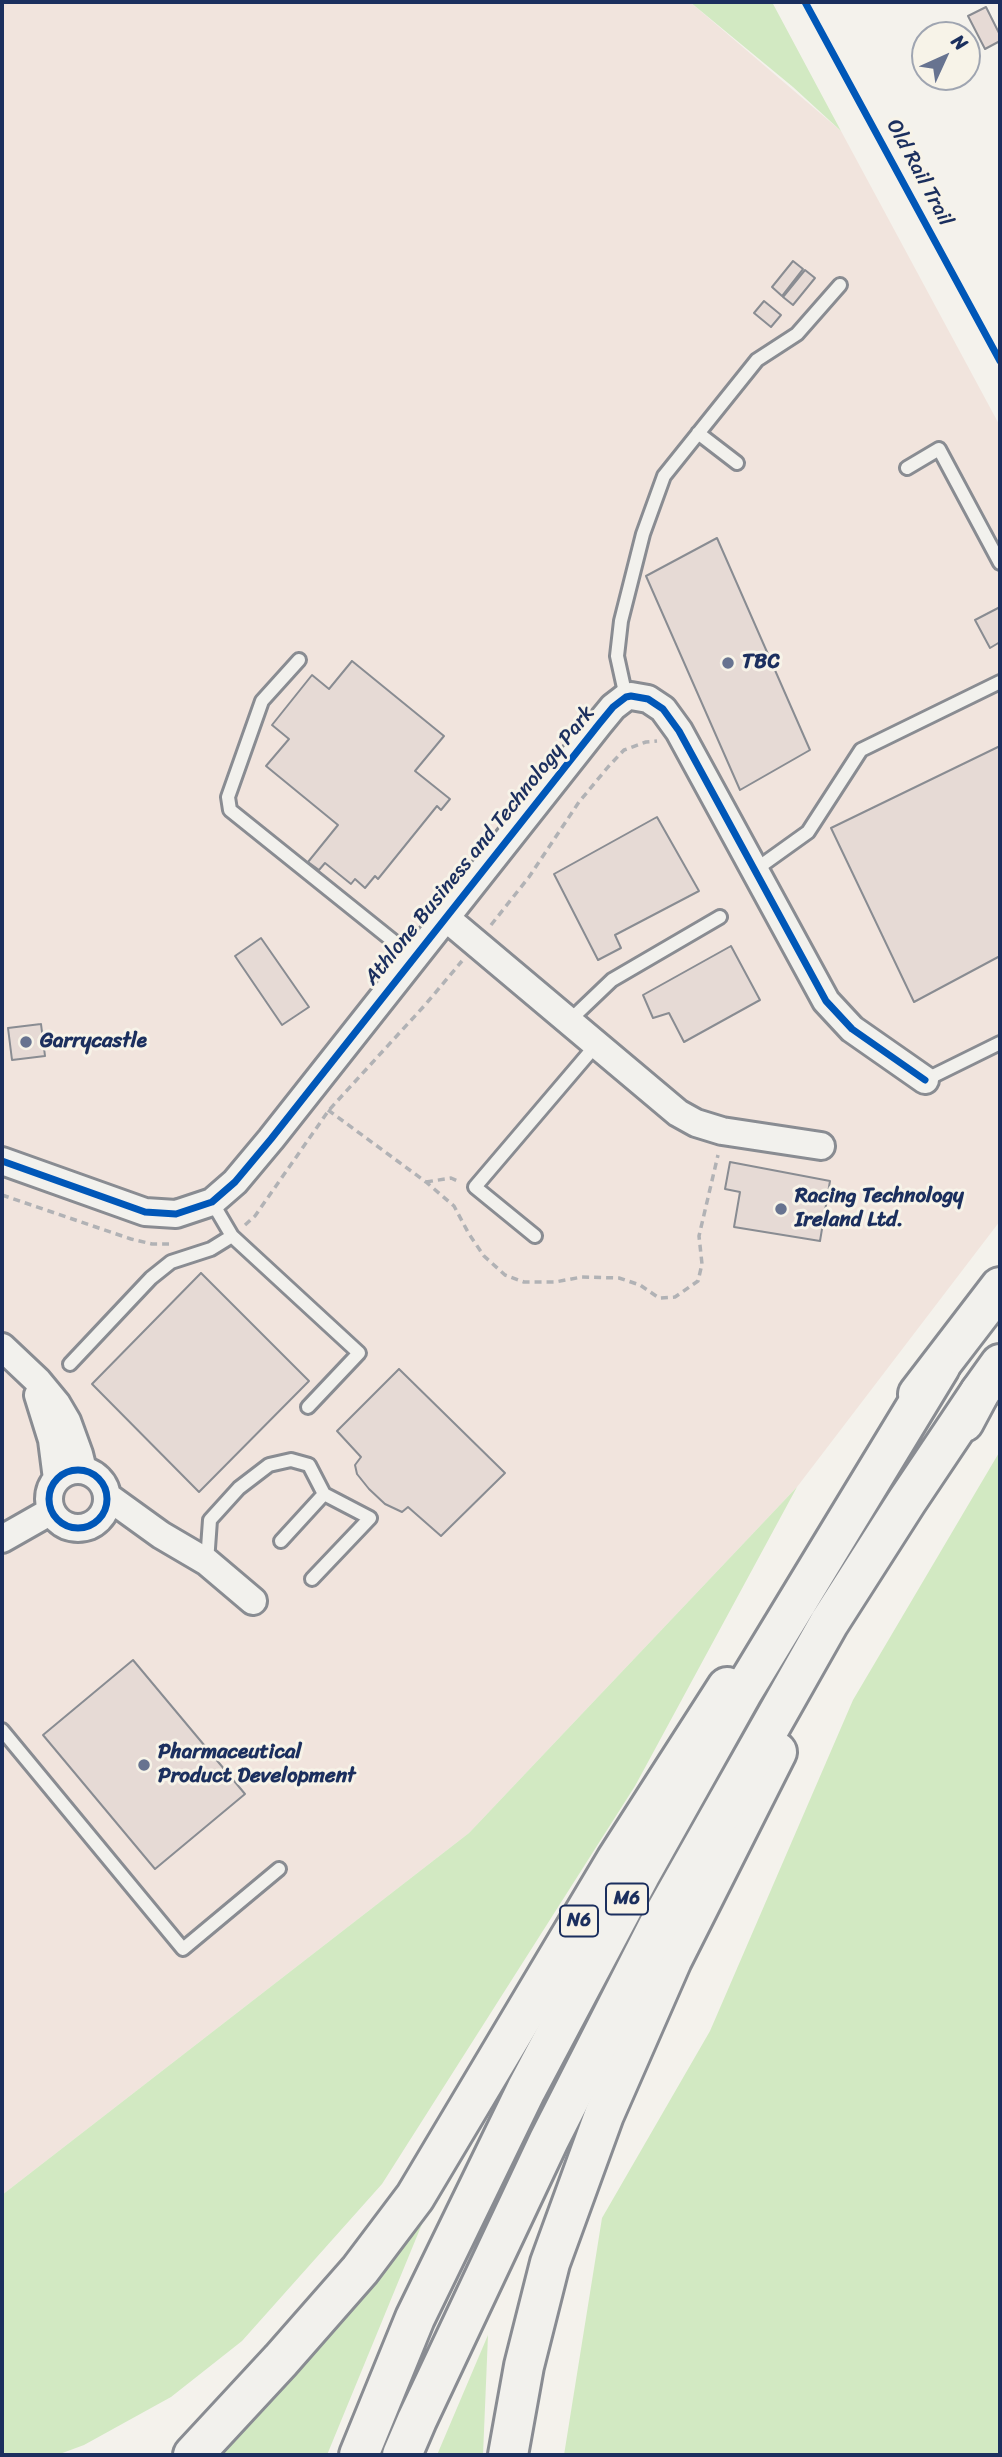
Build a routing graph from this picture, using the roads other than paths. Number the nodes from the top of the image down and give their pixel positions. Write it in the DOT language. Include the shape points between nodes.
graph roads {
  1 [pos="840,285"];
  2 [pos="698,433"];
  3 [pos="737,463"];
  4 [pos="907,468"];
  5 [pos="1000,563"];
  6 [pos="299,660"];
  7 [pos="1000,682"];
  8 [pos="625,697"];
  9 [pos="755,870"];
  10 [pos="445,917"];
  11 [pos="720,917"];
  12 [pos="413,957"];
  13 [pos="568,1021"];
  14 [pos="1000,1043"];
  15 [pos="596,1045"];
  16 [pos="925,1080"];
  17 [pos="821,1146"];
  18 [pos="2,1161"];
  19 [pos="212,1202"];
  20 [pos="232,1236"];
  21 [pos="535,1236"];
  22 [pos="1000,1287"];
  23 [pos="2,1348"];
  24 [pos="70,1364"];
  25 [pos="940,1367"];
  26 [pos="26,1371"];
  27 [pos="990,1378"];
  28 [pos="308,1407"];
  29 [pos="83,1470"];
  30 [pos="57,1479"];
  31 [pos="324,1494"];
  32 [pos="107,1496"];
  33 [pos="52,1513"];
  34 [pos="96,1522"];
  35 [pos="161,1535"];
  36 [pos="2,1539"];
  37 [pos="281,1541"];
  38 [pos="208,1562"];
  39 [pos="312,1579"];
  40 [pos="253,1601"];
  41 [pos="2,1730"];
  42 [pos="279,1869"];
  43 [pos="193,2455"];
  44 [pos="359,2455"];
  45 [pos="402,2455"];
  46 [pos="508,2455"];
  1 -- 2 [label="lane" via="797,334 757,360"];
  2 -- 3 [label="lane"];
  2 -- 8 [label="lane" via="664,476 643,534 617,656"];
  4 -- 5 [label="lane" via="939,449"];
  6 -- 12 [label="lane" via="262,701 228,797 230,810"];
  7 -- 9 [label="lane" via="861,750 808,832"];
  8 -- 9 [label="street" via="639,697 663,709"];
  8 -- 10 [label="street, Athlone Business and Technology Park"];
  9 -- 16 [label="street" via="826,1001 852,1029"];
  10 -- 12 [label="street, Athlone Business and Technology Park"];
  10 -- 13 [label="street, Athlone Business and Technology Park"];
  11 -- 13 [label="lane" via="612,980"];
  12 -- 19 [label="street, Athlone Business and Technology Park" via="253,1161"];
  13 -- 15 [label="street, Athlone Business and Technology Park"];
  14 -- 16 [label="lane"];
  15 -- 17 [label="street, Athlone Business and Technology Park" via="696,1123"];
  15 -- 21 [label="lane" via="475,1187"];
  18 -- 19 [label="street, Athlone Business and Technology Park" via="145,1212 176,1214"];
  19 -- 20 [label="lane"];
  20 -- 24 [label="lane" via="211,1249 171,1262"];
  20 -- 28 [label="lane" via="359,1353"];
  22 -- 25 [label="highway, N6"];
  23 -- 26 [label="street"];
  25 -- 43 [label="highway, N6" via="870,1454 779,1596 415,2197 360,2270"];
  25 -- 44 [label="highway, M6" via="742,1693 639,1875 526,2090 427,2294"];
  26 -- 29 [label="street" via="62,1412"];
  26 -- 30 [label="street" via="48,1420"];
  27 -- 45 [label="highway, M6" via="829,1623 662,1918 549,2140"];
  27 -- 46 [label="highway" via="762,1777 672,1960 604,2115 550,2263"];
  29 -- 30 [label="street"];
  29 -- 32 [label="street" via="99,1479"];
  30 -- 33 [label="street" via="49,1495"];
  31 -- 37 [label="lane"];
  31 -- 38 [label="lane" via="309,1465 290,1460 269,1465 239,1488 210,1520"];
  31 -- 39 [label="lane" via="370,1518"];
  32 -- 34 [label="street" via="107,1506"];
  32 -- 35 [label="street"];
  33 -- 34 [label="street" via="58,1521 77,1528"];
  33 -- 36 [label="street"];
  34 -- 35 [label="street"];
  35 -- 38 [label="street"];
  38 -- 40 [label="street"];
  41 -- 42 [label="lane" via="183,1949"];
}
